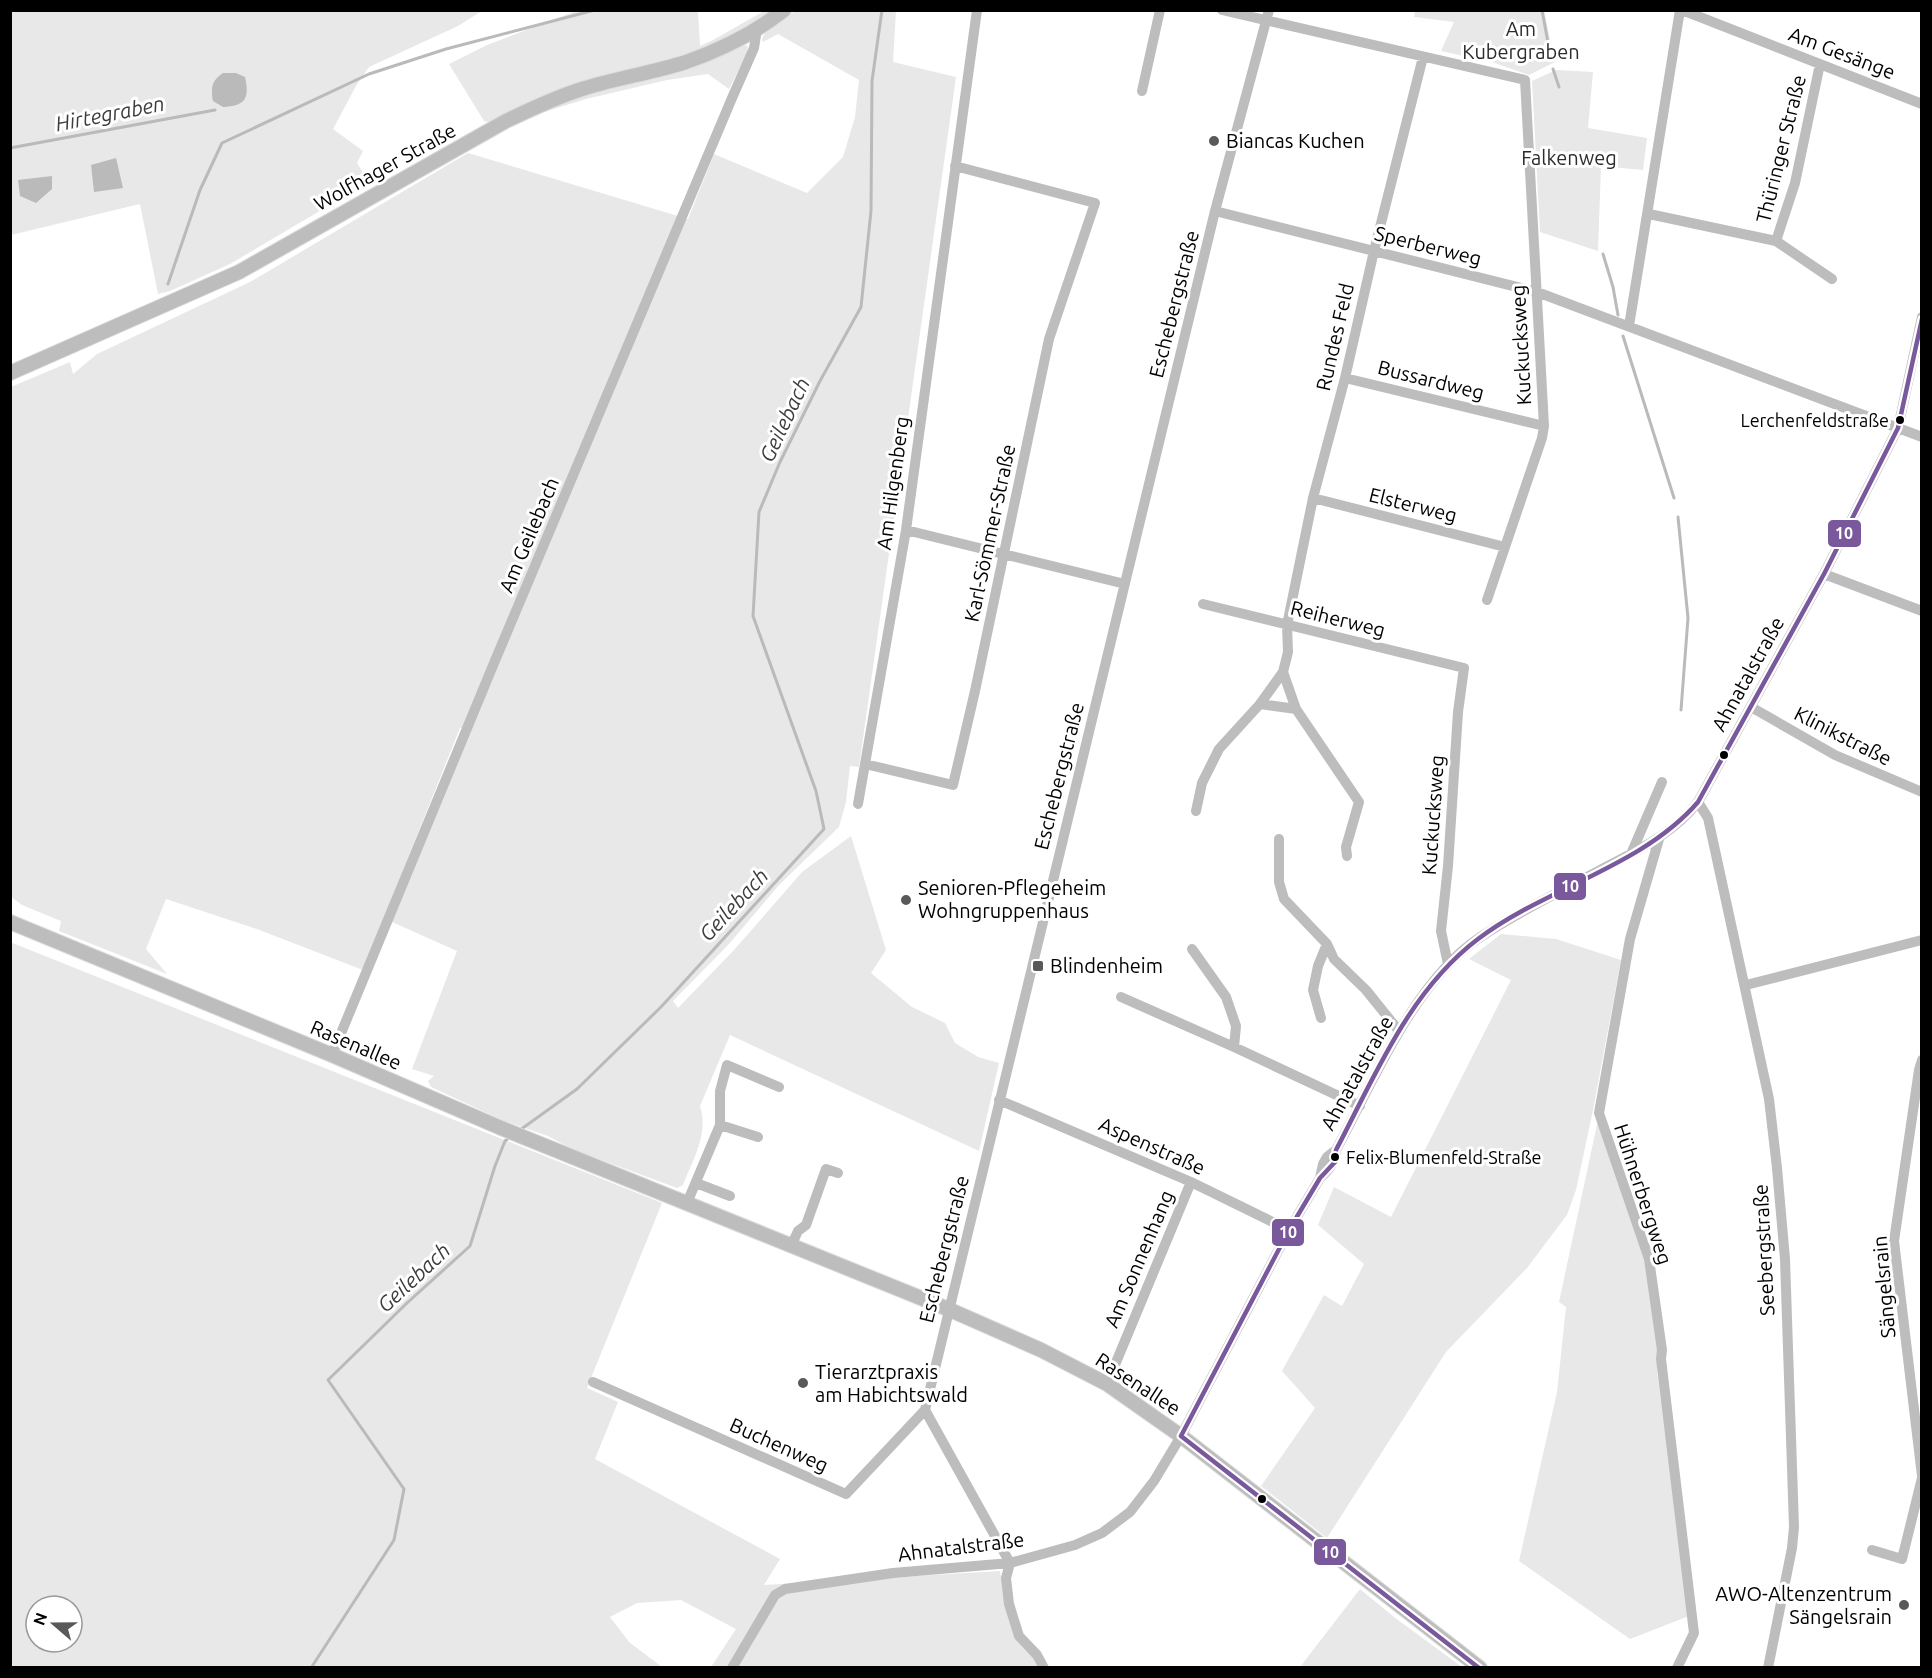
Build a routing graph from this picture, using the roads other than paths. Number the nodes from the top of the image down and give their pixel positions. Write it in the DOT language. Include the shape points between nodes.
graph roads {
  1 [pos="784,10"];
  2 [pos="977,10"];
  3 [pos="1160,10"];
  4 [pos="1222,10"];
  5 [pos="1681,10"];
  6 [pos="1268,16"];
  7 [pos="757,29"];
  8 [pos="1423,57"];
  9 [pos="1820,64"];
  10 [pos="1142,91"];
  11 [pos="1922,104"];
  12 [pos="955,166"];
  13 [pos="1215,211"];
  14 [pos="1649,214"];
  15 [pos="1776,241"];
  16 [pos="1374,251"];
  17 [pos="1833,279"];
  18 [pos="1537,292"];
  19 [pos="1922,317"];
  20 [pos="1629,326"];
  21 [pos="10,373"];
  22 [pos="1345,378"];
  23 [pos="1544,426"];
  24 [pos="1898,428"];
  25 [pos="1922,437"];
  26 [pos="1313,498"];
  27 [pos="906,530"];
  28 [pos="1505,547"];
  29 [pos="1004,553"];
  30 [pos="1824,574"];
  31 [pos="1125,584"];
  32 [pos="1486,600"];
  33 [pos="1203,604"];
  34 [pos="1922,611"];
  35 [pos="1287,625"];
  36 [pos="1464,668"];
  37 [pos="1283,672"];
  38 [pos="1260,704"];
  39 [pos="1751,706"];
  40 [pos="1296,709"];
  41 [pos="865,764"];
  42 [pos="1662,782"];
  43 [pos="1922,792"];
  44 [pos="1698,802"];
  45 [pos="858,804"];
  46 [pos="1196,811"];
  47 [pos="1280,839"];
  48 [pos="1659,839"];
  49 [pos="1631,854"];
  50 [pos="1347,856"];
  51 [pos="10,922"];
  52 [pos="1922,940"];
  53 [pos="1327,944"];
  54 [pos="1192,949"];
  55 [pos="1448,964"];
  56 [pos="1746,985"];
  57 [pos="1121,997"];
  58 [pos="1321,1018"];
  59 [pos="1399,1030"];
  60 [pos="1234,1047"];
  61 [pos="332,1055"];
  62 [pos="1922,1060"];
  63 [pos="779,1087"];
  64 [pos="999,1100"];
  65 [pos="1360,1106"];
  66 [pos="720,1125"];
  67 [pos="758,1137"];
  68 [pos="838,1173"];
  69 [pos="1191,1182"];
  70 [pos="696,1183"];
  71 [pos="730,1196"];
  72 [pos="687,1203"];
  73 [pos="1289,1230"];
  74 [pos="791,1246"];
  75 [pos="948,1309"];
  76 [pos="593,1382"];
  77 [pos="1107,1384"];
  78 [pos="925,1410"];
  79 [pos="1181,1436"];
  80 [pos="1922,1477"];
  81 [pos="1872,1550"];
  82 [pos="1010,1563"];
  83 [pos="732,1668"];
  84 [pos="1044,1668"];
  85 [pos="1480,1668"];
  86 [pos="1677,1668"];
  87 [pos="1768,1668"];
  1 -- 7 [label="main road, Wolfhager Straße"];
  2 -- 12 [label="street, Am Hilgenberg"];
  3 -- 10 [label="street"];
  4 -- 6 [label="street"];
  5 -- 9 [label="street, Am Gesänge"];
  5 -- 14 [label="street"];
  6 -- 8 [label="street"];
  6 -- 13 [label="street, Eschebergstraße"];
  7 -- 21 [label="main road, Wolfhager Straße" via="684,62 548,101 239,272"];
  7 -- 61 [label="street, Am Geilebach" via="754,48"];
  8 -- 16 [label="street, Rundes Feld"];
  8 -- 18 [label="street, Kuckucksweg" via="1525,80"];
  9 -- 11 [label="street, Am Gesänge"];
  9 -- 15 [label="street, Thüringer Straße" via="1795,183"];
  12 -- 27 [label="street, Am Hilgenberg"];
  12 -- 29 [label="street, Karl-Sömmer-Straße" via="1095,203 1049,339"];
  13 -- 16 [label="street, Sperberweg"];
  13 -- 31 [label="street, Eschebergstraße"];
  14 -- 15 [label="street, Thüringer Straße"];
  14 -- 20 [label="street"];
  15 -- 17 [label="street, Thüringer Straße"];
  16 -- 18 [label="street, Sperberweg"];
  16 -- 22 [label="street, Rundes Feld"];
  18 -- 20 [label="street, Sperberweg"];
  18 -- 23 [label="street, Kuckucksweg"];
  19 -- 24 [label="street, Ahnatalstraße"];
  20 -- 24 [label="street"];
  22 -- 23 [label="street, Bussardweg"];
  22 -- 26 [label="street, Rundes Feld"];
  23 -- 28 [label="street, Kuckucksweg"];
  24 -- 25 [label="street"];
  24 -- 30 [label="street, Ahnatalstraße"];
  26 -- 28 [label="street, Elsterweg"];
  26 -- 35 [label="street, Rundes Feld"];
  27 -- 29 [label="street"];
  27 -- 41 [label="street, Am Hilgenberg"];
  28 -- 32 [label="street, Kuckucksweg"];
  29 -- 31 [label="street"];
  29 -- 41 [label="street, Karl-Sömmer-Straße" via="953,785"];
  30 -- 34 [label="street"];
  30 -- 39 [label="street, Ahnatalstraße"];
  31 -- 64 [label="street, Eschebergstraße"];
  33 -- 35 [label="street, Reiherweg"];
  35 -- 36 [label="street, Reiherweg"];
  35 -- 37 [label="street, Rundes Feld" via="1288,652"];
  36 -- 55 [label="street, Kuckucksweg" via="1441,931"];
  37 -- 38 [label="street"];
  37 -- 40 [label="street"];
  38 -- 40 [label="street"];
  38 -- 46 [label="street" via="1219,749 1202,783"];
  39 -- 43 [label="street, Klinikstraße" via="1835,755"];
  39 -- 44 [label="street, Ahnatalstraße"];
  40 -- 50 [label="street" via="1359,802"];
  41 -- 45 [label="street, Am Hilgenberg"];
  42 -- 49 [label="street"];
  44 -- 48 [label="street, Ahnatalstraße"];
  44 -- 56 [label="street, Seebergstraße" via="1708,818"];
  47 -- 53 [label="street" via="1284,899"];
  48 -- 49 [label="street, Ahnatalstraße"];
  48 -- 86 [label="street, Hühnerbergweg" via="1630,939 1599,1113 1649,1259 1662,1350 1694,1633"];
  49 -- 55 [label="street, Ahnatalstraße" via="1507,920"];
  51 -- 61 [label="main road, Rasenallee"];
  52 -- 56 [label="street"];
  53 -- 58 [label="street" via="1313,990"];
  53 -- 59 [label="street" via="1334,959"];
  54 -- 60 [label="street" via="1226,997 1236,1026"];
  55 -- 59 [label="street, Ahnatalstraße"];
  56 -- 87 [label="street, Seebergstraße" via="1777,1168 1785,1259 1794,1527"];
  57 -- 60 [label="street"];
  59 -- 65 [label="street, Ahnatalstraße"];
  60 -- 65 [label="street"];
  61 -- 72 [label="main road, Rasenallee"];
  62 -- 80 [label="street, Sängelsrain" via="1894,1241"];
  63 -- 66 [label="street" via="727,1065 720,1091"];
  64 -- 69 [label="street, Aspenstraße"];
  64 -- 75 [label="street, Eschebergstraße"];
  65 -- 73 [label="street, Ahnatalstraße" via="1336,1150 1331,1168 1320,1178"];
  66 -- 67 [label="street"];
  66 -- 70 [label="street"];
  68 -- 74 [label="street" via="826,1169 806,1225 798,1231"];
  69 -- 73 [label="street, Aspenstraße"];
  69 -- 77 [label="street, Am Sonnenhang"];
  70 -- 71 [label="street"];
  70 -- 72 [label="street"];
  72 -- 74 [label="main road, Rasenallee"];
  73 -- 79 [label="street, Ahnatalstraße"];
  74 -- 75 [label="main road, Rasenallee"];
  75 -- 77 [label="main road, Rasenallee"];
  75 -- 78 [label="street, Eschebergstraße"];
  76 -- 78 [label="street, Buchenweg" via="846,1494"];
  77 -- 79 [label="main road, Rasenallee"];
  78 -- 82 [label="street"];
  79 -- 82 [label="street, Ahnatalstraße" via="1130,1512 1102,1533 1075,1545"];
  79 -- 85 [label="main road, Rasenallee"];
  80 -- 81 [label="street, Sängelsrain" via="1902,1559"];
  82 -- 83 [label="street, Ahnatalstraße" via="893,1573 785,1589 775,1595"];
  82 -- 84 [label="street" via="1006,1578 1008,1596 1019,1636"];
}
